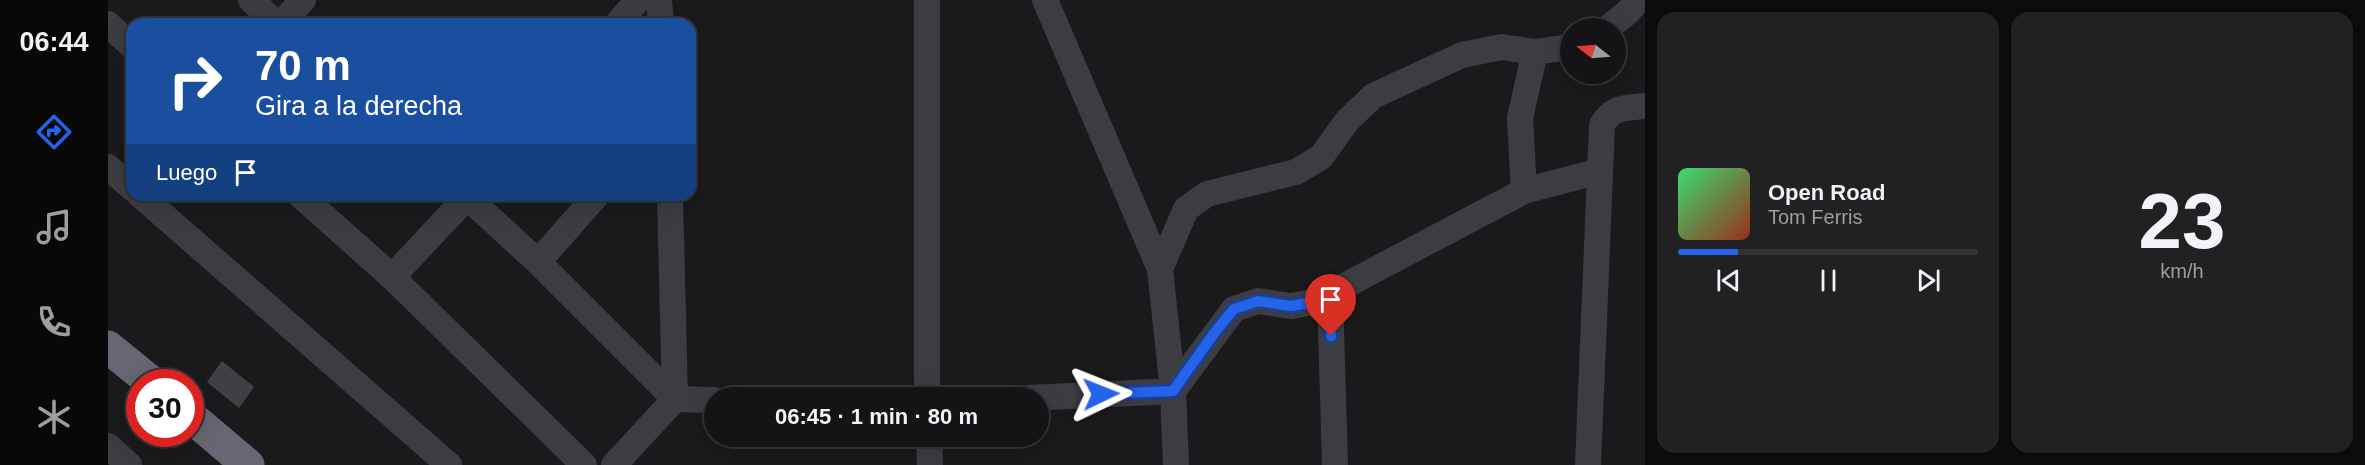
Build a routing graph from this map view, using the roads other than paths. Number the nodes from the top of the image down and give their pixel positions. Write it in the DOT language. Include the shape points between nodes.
graph roads {
  1 [pos="251,0"];
  2 [pos="303,0"];
  3 [pos="638,0"];
  4 [pos="659,0"];
  5 [pos="927,0"];
  6 [pos="1045,0"];
  7 [pos="1638,0"];
  8 [pos="272,18"];
  9 [pos="285,18"];
  10 [pos="622,18"];
  11 [pos="660,18"];
  12 [pos="1620,18"];
  13 [pos="108,24"];
  14 [pos="126,40"];
  15 [pos="1560,48"];
  16 [pos="1535,52"];
  17 [pos="1645,106"];
  18 [pos="108,167"];
  19 [pos="1600,171"];
  20 [pos="126,183"];
  21 [pos="1524,191"];
  22 [pos="147,201"];
  23 [pos="307,201"];
  24 [pos="462,201"];
  25 [pos="472,201"];
  26 [pos="592,201"];
  27 [pos="670,201"];
  28 [pos="538,262"];
  29 [pos="1160,269"];
  30 [pos="392,277"];
  31 [pos="1330,293"];
  32 [pos="108,346"];
  33 [pos="135,369"];
  34 [pos="927,387"];
  35 [pos="1173,391"];
  36 [pos="1049,397"];
  37 [pos="675,399"];
  38 [pos="704,399"];
  39 [pos="204,428"];
  40 [pos="108,446"];
  41 [pos="929,447"];
  42 [pos="129,465"];
  43 [pos="248,465"];
  44 [pos="449,465"];
  45 [pos="584,465"];
  46 [pos="614,465"];
  47 [pos="930,465"];
  48 [pos="1176,465"];
  49 [pos="1335,465"];
  50 [pos="1588,465"];
  1 -- 8 [label="street"];
  2 -- 9 [label="street"];
  3 -- 10 [label="street"];
  4 -- 11 [label="street"];
  5 -- 34 [label="street"];
  6 -- 29 [label="street"];
  7 -- 12 [label="street"];
  13 -- 14 [label="street"];
  15 -- 16 [label="street"];
  16 -- 21 [label="street" via="1520,118"];
  16 -- 29 [label="street" via="1502,47 1462,55 1373,96 1347,121 1321,157 1296,172 1207,194 1186,209"];
  17 -- 19 [label="street" via="1608,114 1602,125"];
  18 -- 20 [label="street"];
  19 -- 21 [label="street"];
  19 -- 50 [label="street"];
  21 -- 31 [label="street"];
  22 -- 44 [label="street"];
  23 -- 30 [label="street"];
  24 -- 30 [label="street"];
  25 -- 28 [label="street"];
  26 -- 28 [label="street"];
  27 -- 37 [label="street"];
  28 -- 37 [label="street"];
  29 -- 35 [label="street"];
  30 -- 45 [label="street"];
  31 -- 35 [label="street" via="1314,302 1291,306 1258,301 1234,309"];
  31 -- 49 [label="street"];
  32 -- 33 [label="highway"];
  35 -- 36 [label="street"];
  35 -- 48 [label="street"];
  37 -- 38 [label="street"];
  37 -- 46 [label="street"];
  39 -- 43 [label="highway"];
  40 -- 42 [label="street"];
  41 -- 47 [label="street"];
}
